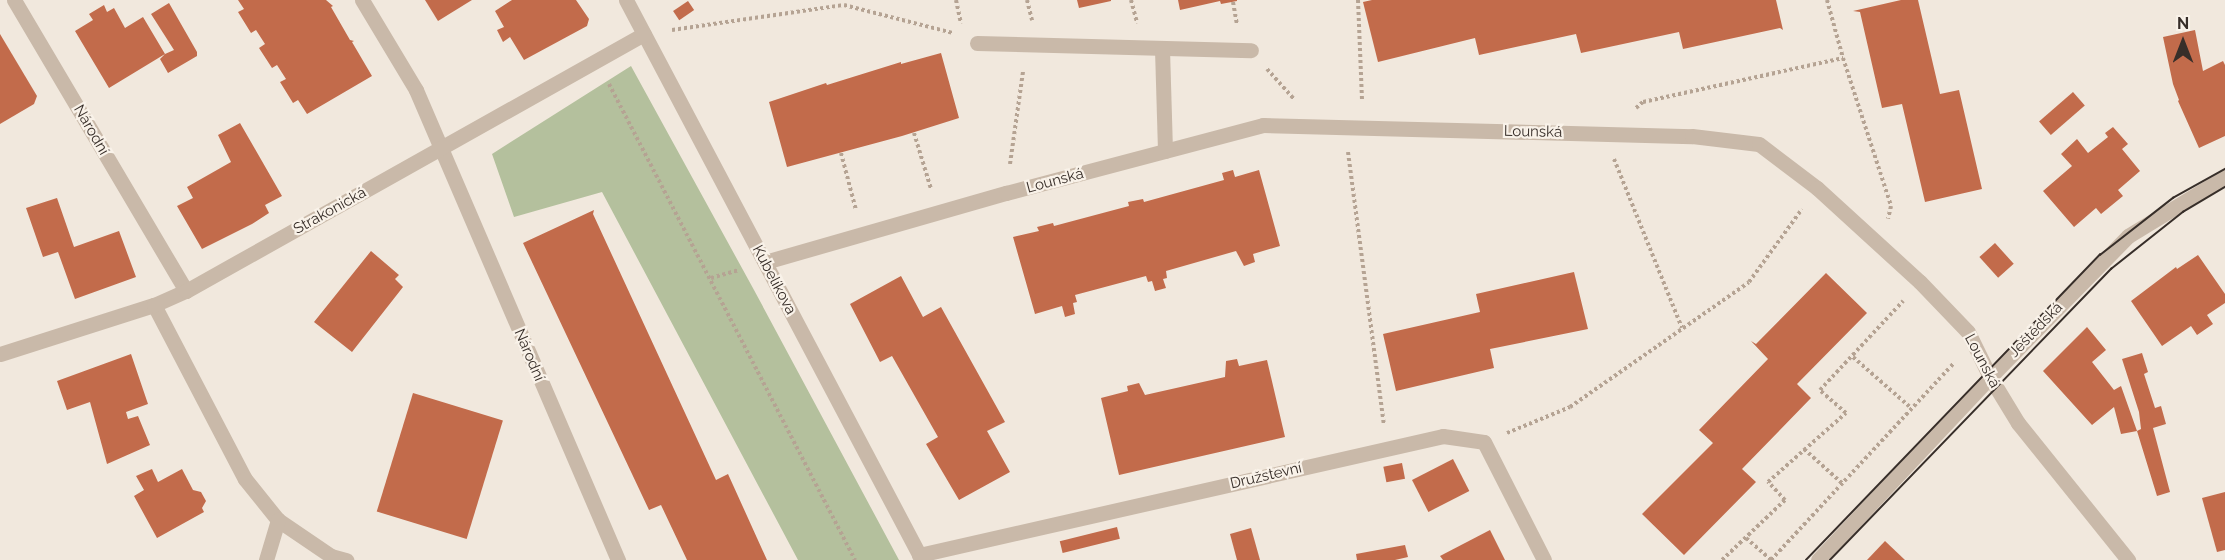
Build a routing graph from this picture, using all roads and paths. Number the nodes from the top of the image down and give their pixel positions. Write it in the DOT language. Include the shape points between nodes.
graph roads {
  1 [pos="14,0"];
  2 [pos="362,0"];
  3 [pos="626,0"];
  4 [pos="956,0"];
  5 [pos="1358,0"];
  6 [pos="1827,0"];
  7 [pos="843,2"];
  8 [pos="644,34"];
  9 [pos="970,40"];
  10 [pos="1026,46"];
  11 [pos="1162,49"];
  12 [pos="1251,50"];
  13 [pos="1843,58"];
  14 [pos="597,61"];
  15 [pos="1319,127"];
  16 [pos="1344,127"];
  17 [pos="1364,128"];
  18 [pos="914,133"];
  19 [pos="1604,134"];
  20 [pos="440,150"];
  21 [pos="1165,152"];
  22 [pos="841,153"];
  23 [pos="2225,177"];
  24 [pos="1817,188"];
  25 [pos="1006,194"];
  26 [pos="939,213"];
  27 [pos="863,234"];
  28 [pos="1881,247"];
  29 [pos="765,262"];
  30 [pos="1920,282"];
  31 [pos="186,291"];
  32 [pos="154,305"];
  33 [pos="1682,328"];
  34 [pos="1973,342"];
  35 [pos="0,354"];
  36 [pos="1853,357"];
  37 [pos="1990,377"];
  38 [pos="1911,408"];
  39 [pos="1484,442"];
  40 [pos="1387,449"];
  41 [pos="1804,449"];
  42 [pos="1843,483"];
  43 [pos="279,520"];
  44 [pos="1746,538"];
  45 [pos="920,557"];
  46 [pos="266,560"];
  47 [pos="346,560"];
  48 [pos="618,560"];
  49 [pos="855,560"];
  50 [pos="1544,560"];
  51 [pos="1722,560"];
  52 [pos="1771,560"];
  53 [pos="1818,560"];
  54 [pos="2128,560"];
  1 -- 31 [label="street, Národní"];
  2 -- 20 [label="street, Národní" via="416,90"];
  3 -- 8 [label="street, Kubelíkova"];
  4 -- 9 [label="path"];
  5 -- 17 [label="path"];
  6 -- 13 [label="path"];
  7 -- 8 [label="path"];
  7 -- 9 [label="path"];
  8 -- 14 [label="street, Strakonická"];
  8 -- 29 [label="street, Kubelíkova"];
  9 -- 10 [label="street"];
  10 -- 11 [label="street"];
  10 -- 25 [label="path"];
  11 -- 12 [label="street"];
  11 -- 21 [label="street"];
  12 -- 15 [label="path"];
  13 -- 19 [label="path" via="1643,102"];
  13 -- 28 [label="path" via="1891,206"];
  14 -- 20 [label="street, Strakonická"];
  14 -- 49 [label="path"];
  15 -- 16 [label="street, Lounská"];
  15 -- 21 [label="street, Lounská" via="1263,125"];
  16 -- 17 [label="street, Lounská"];
  16 -- 40 [label="path"];
  17 -- 19 [label="street, Lounská"];
  18 -- 26 [label="path"];
  19 -- 24 [label="street, Lounská" via="1692,136 1758,144"];
  19 -- 33 [label="path"];
  20 -- 31 [label="street, Strakonická"];
  20 -- 48 [label="street, Národní"];
  21 -- 25 [label="street, Lounská"];
  22 -- 27 [label="path"];
  23 -- 37 [label="street, Ještědská" via="2128,236"];
  24 -- 28 [label="street, Lounská"];
  24 -- 33 [label="path" via="1749,282"];
  25 -- 26 [label="street, Lounská"];
  26 -- 27 [label="street, Lounská"];
  27 -- 29 [label="street, Lounská"];
  28 -- 30 [label="street, Lounská"];
  29 -- 45 [label="street, Kubelíkova"];
  30 -- 34 [label="street, Lounská"];
  30 -- 36 [label="path"];
  31 -- 32 [label="street, Strakonická"];
  32 -- 35 [label="street, Strakonická"];
  32 -- 43 [label="street" via="245,479"];
  33 -- 39 [label="path" via="1570,407"];
  34 -- 37 [label="street, Lounská"];
  34 -- 38 [label="path"];
  36 -- 38 [label="path"];
  36 -- 41 [label="path" via="1820,390 1846,413"];
  37 -- 53 [label="street, Ještědská"];
  37 -- 54 [label="street, Lounská" via="2018,423"];
  38 -- 42 [label="path"];
  39 -- 40 [label="street, Družstevní" via="1443,436"];
  39 -- 50 [label="street"];
  40 -- 45 [label="street, Družstevní"];
  41 -- 42 [label="path"];
  41 -- 44 [label="path" via="1768,482 1785,500"];
  42 -- 52 [label="path"];
  43 -- 46 [label="street"];
  43 -- 47 [label="street" via="331,556"];
  44 -- 51 [label="path"];
  44 -- 52 [label="path"];
}
